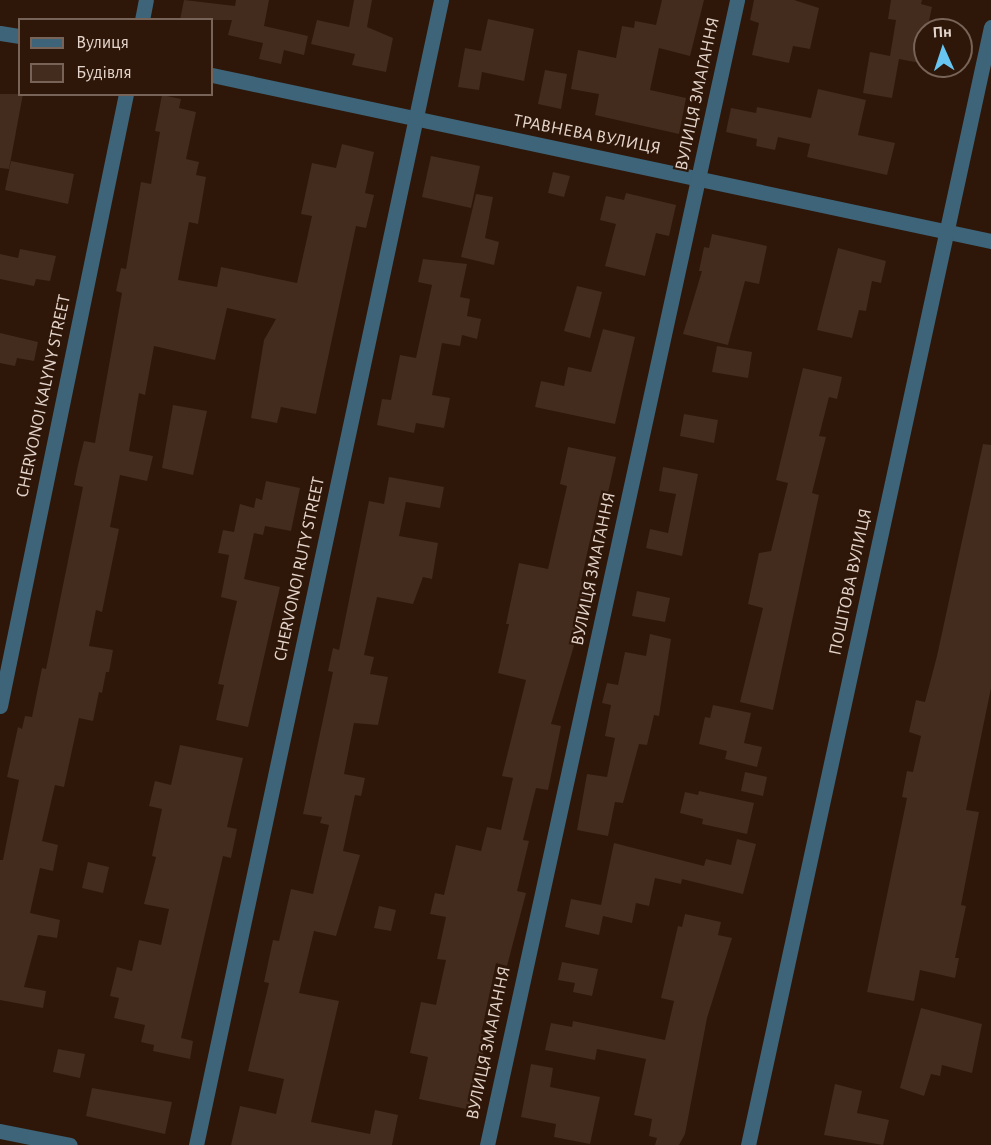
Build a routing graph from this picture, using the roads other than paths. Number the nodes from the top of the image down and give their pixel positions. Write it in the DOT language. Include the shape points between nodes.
graph roads {
  1 [pos="146,0"];
  2 [pos="441,0"];
  3 [pos="737,0"];
  4 [pos="142,18"];
  5 [pos="991,27"];
  6 [pos="0,33"];
  7 [pos="18,36"];
  8 [pos="213,75"];
  9 [pos="126,96"];
  10 [pos="417,121"];
  11 [pos="700,177"];
  12 [pos="947,231"];
  13 [pos="991,241"];
  14 [pos="0,706"];
  15 [pos="0,1131"];
  16 [pos="70,1145"];
  17 [pos="196,1145"];
  18 [pos="487,1145"];
  19 [pos="748,1145"];
  1 -- 4 [label="street"];
  2 -- 10 [label="street, CHERVONOI RUTY STREET"];
  3 -- 11 [label="street, ВУЛИЦЯ ЗМАГАННЯ"];
  5 -- 12 [label="street, ПОШТОВА ВУЛИЦЯ"];
  6 -- 7 [label="street"];
  8 -- 10 [label="street, ТРАВНЕВА ВУЛИЦЯ"];
  9 -- 14 [label="street, CHERVONOI KALYNY STREET"];
  10 -- 11 [label="street, ТРАВНЕВА ВУЛИЦЯ"];
  10 -- 17 [label="street, CHERVONOI RUTY STREET"];
  11 -- 12 [label="street, ТРАВНЕВА ВУЛИЦЯ"];
  11 -- 18 [label="street, ВУЛИЦЯ ЗМАГАННЯ"];
  12 -- 13 [label="street, ТРАВНЕВА ВУЛИЦЯ"];
  12 -- 19 [label="street, ПОШТОВА ВУЛИЦЯ"];
  15 -- 16 [label="street"];
}
